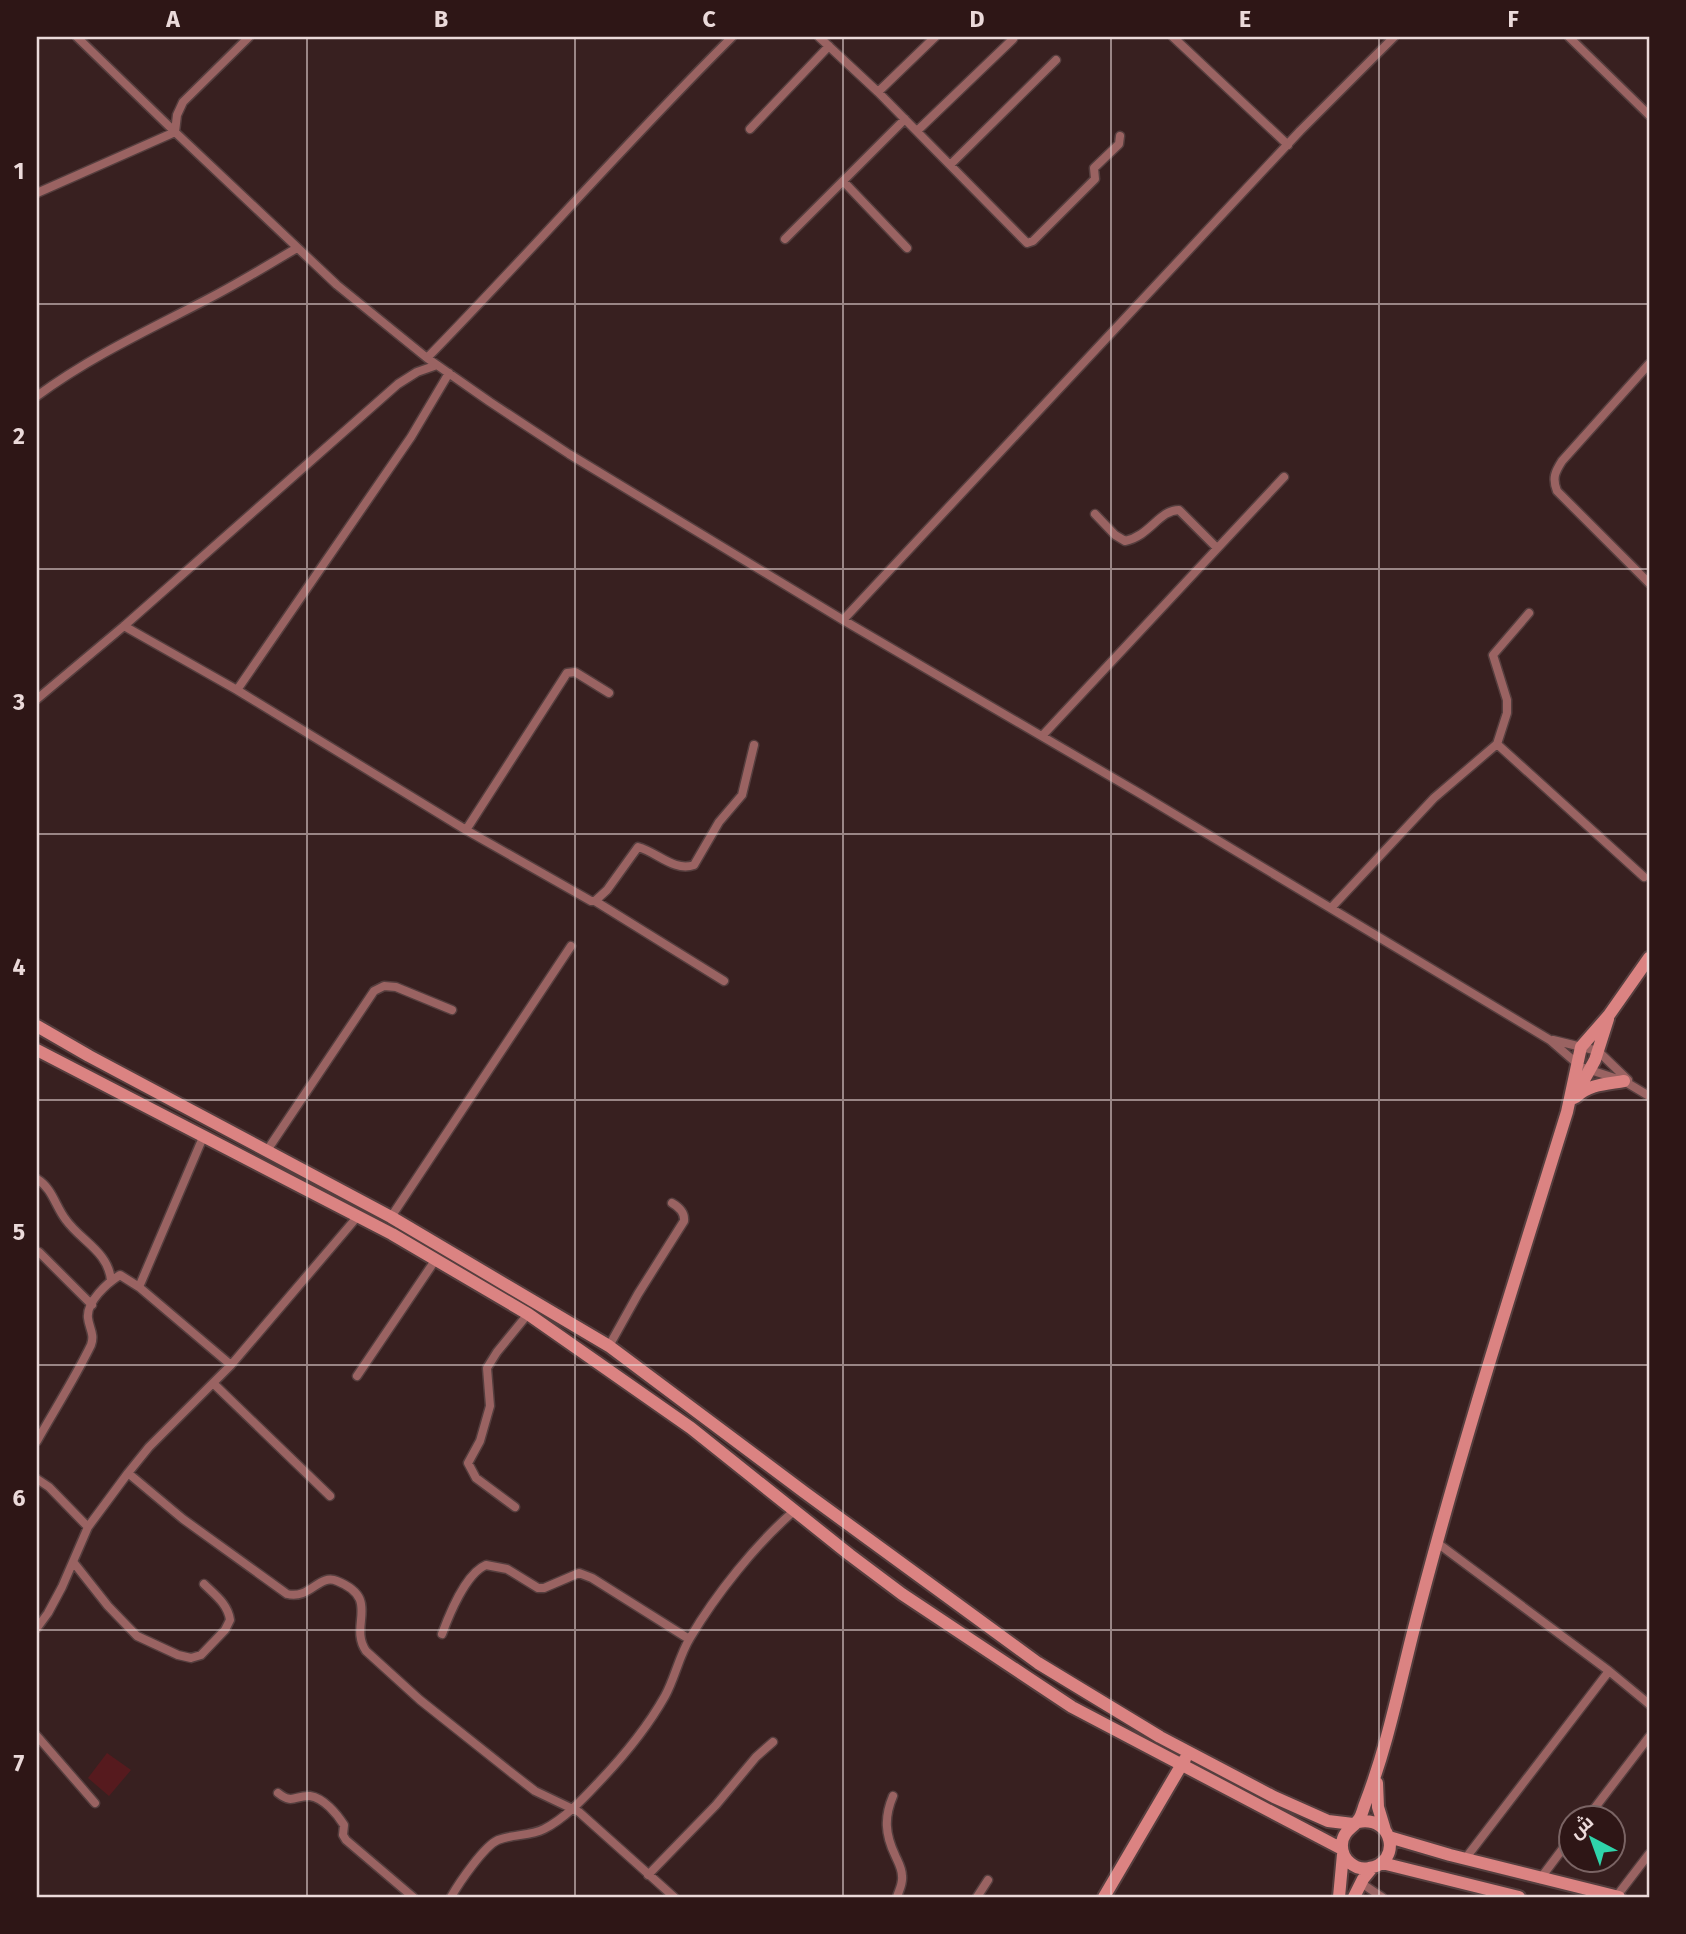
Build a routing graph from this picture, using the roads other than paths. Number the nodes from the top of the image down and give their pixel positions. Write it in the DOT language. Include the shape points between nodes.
graph roads {
  1 [pos="77,37"];
  2 [pos="249,37"];
  3 [pos="732,37"];
  4 [pos="819,37"];
  5 [pos="935,37"];
  6 [pos="1173,37"];
  7 [pos="1394,37"];
  8 [pos="1569,37"];
  9 [pos="1013,38"];
  10 [pos="829,47"];
  11 [pos="1056,60"];
  12 [pos="878,92"];
  13 [pos="1649,116"];
  14 [pos="905,119"];
  15 [pos="750,129"];
  16 [pos="917,131"];
  17 [pos="175,132"];
  18 [pos="1120,136"];
  19 [pos="1288,145"];
  20 [pos="950,165"];
  21 [pos="843,181"];
  22 [pos="37,193"];
  23 [pos="785,239"];
  24 [pos="297,248"];
  25 [pos="907,248"];
  26 [pos="428,358"];
  27 [pos="1649,364"];
  28 [pos="437,365"];
  29 [pos="449,373"];
  30 [pos="37,396"];
  31 [pos="1284,477"];
  32 [pos="1095,514"];
  33 [pos="1217,548"];
  34 [pos="1649,583"];
  35 [pos="1529,613"];
  36 [pos="843,620"];
  37 [pos="124,626"];
  38 [pos="237,691"];
  39 [pos="609,693"];
  40 [pos="37,699"];
  41 [pos="1042,736"];
  42 [pos="754,744"];
  43 [pos="1497,744"];
  44 [pos="466,830"];
  45 [pos="1644,877"];
  46 [pos="595,901"];
  47 [pos="1331,908"];
  48 [pos="571,946"];
  49 [pos="1649,958"];
  50 [pos="724,981"];
  51 [pos="452,1010"];
  52 [pos="1609,1015"];
  53 [pos="37,1026"];
  54 [pos="1550,1040"];
  55 [pos="1581,1047"];
  56 [pos="37,1050"];
  57 [pos="1598,1051"];
  58 [pos="1577,1063"];
  59 [pos="1589,1070"];
  60 [pos="1629,1084"];
  61 [pos="1649,1096"];
  62 [pos="1573,1100"];
  63 [pos="1567,1112"];
  64 [pos="204,1135"];
  65 [pos="266,1152"];
  66 [pos="37,1180"];
  67 [pos="672,1203"];
  68 [pos="358,1216"];
  69 [pos="391,1217"];
  70 [pos="37,1253"];
  71 [pos="436,1259"];
  72 [pos="111,1281"];
  73 [pos="139,1287"];
  74 [pos="92,1305"];
  75 [pos="528,1314"];
  76 [pos="609,1346"];
  77 [pos="231,1366"];
  78 [pos="357,1376"];
  79 [pos="214,1384"];
  80 [pos="37,1441"];
  81 [pos="128,1473"];
  82 [pos="37,1479"];
  83 [pos="330,1496"];
  84 [pos="515,1507"];
  85 [pos="794,1511"];
  86 [pos="88,1527"];
  87 [pos="1436,1542"];
  88 [pos="74,1563"];
  89 [pos="204,1584"];
  90 [pos="37,1628"];
  91 [pos="442,1634"];
  92 [pos="689,1639"];
  93 [pos="1609,1671"];
  94 [pos="1649,1704"];
  95 [pos="37,1735"];
  96 [pos="1649,1737"];
  97 [pos="773,1742"];
  98 [pos="1186,1758"];
  99 [pos="1376,1776"];
  100 [pos="278,1793"];
  101 [pos="893,1796"];
  102 [pos="95,1803"];
  103 [pos="1598,1804"];
  104 [pos="573,1808"];
  105 [pos="1356,1823"];
  106 [pos="1387,1834"];
  107 [pos="1343,1852"];
  108 [pos="1649,1854"];
  109 [pos="1556,1858"];
  110 [pos="1465,1859"];
  111 [pos="1377,1865"];
  112 [pos="649,1875"];
  113 [pos="1540,1879"];
  114 [pos="988,1880"];
  115 [pos="1361,1883"];
  116 [pos="413,1897"];
  117 [pos="451,1897"];
  118 [pos="674,1897"];
  119 [pos="897,1897"];
  120 [pos="977,1897"];
  121 [pos="1104,1897"];
  122 [pos="1339,1897"];
  123 [pos="1354,1897"];
  124 [pos="1382,1897"];
  125 [pos="1519,1897"];
  126 [pos="1618,1897"];
  1 -- 17 [label="street"];
  2 -- 17 [label="street" via="183,102"];
  3 -- 26 [label="street"];
  4 -- 10 [label="street"];
  5 -- 12 [label="street"];
  6 -- 19 [label="street"];
  7 -- 19 [label="street"];
  8 -- 13 [label="street"];
  9 -- 16 [label="street"];
  10 -- 12 [label="street"];
  10 -- 15 [label="street"];
  11 -- 20 [label="street"];
  12 -- 14 [label="street"];
  14 -- 16 [label="street"];
  14 -- 21 [label="street"];
  16 -- 20 [label="street"];
  17 -- 22 [label="street"];
  17 -- 24 [label="street"];
  18 -- 20 [label="street" via="1119,144 1094,168 1095,179 1028,244"];
  19 -- 36 [label="street"];
  21 -- 23 [label="street"];
  21 -- 25 [label="street"];
  24 -- 26 [label="street"];
  24 -- 30 [label="street" via="115,345"];
  26 -- 28 [label="street"];
  27 -- 34 [label="street" via="1562,461 1553,482"];
  28 -- 29 [label="street"];
  28 -- 37 [label="street" via="398,384"];
  29 -- 36 [label="street" via="569,454"];
  29 -- 38 [label="street" via="411,437"];
  31 -- 33 [label="street"];
  32 -- 33 [label="street" via="1125,541 1139,538 1168,512 1179,510"];
  33 -- 41 [label="street"];
  35 -- 43 [label="street" via="1493,655 1507,700"];
  36 -- 41 [label="street"];
  37 -- 38 [label="street"];
  37 -- 40 [label="street"];
  38 -- 44 [label="street"];
  39 -- 44 [label="street" via="575,672 567,673"];
  41 -- 47 [label="street"];
  42 -- 46 [label="street" via="742,796 719,822 695,865 686,868 669,863 638,847"];
  43 -- 45 [label="street"];
  43 -- 47 [label="street" via="1434,798"];
  44 -- 46 [label="street"];
  46 -- 50 [label="street"];
  47 -- 54 [label="street"];
  48 -- 69 [label="street"];
  49 -- 52 [label="main road"];
  51 -- 65 [label="street" via="396,987 374,991"];
  52 -- 55 [label="main road"];
  52 -- 57 [label="main road"];
  53 -- 65 [label="main road"];
  54 -- 55 [label="street"];
  54 -- 58 [label="street"];
  55 -- 57 [label="street"];
  55 -- 58 [label="main road"];
  56 -- 64 [label="main road"];
  57 -- 59 [label="main road"];
  57 -- 60 [label="street"];
  58 -- 59 [label="street"];
  58 -- 63 [label="main road"];
  59 -- 60 [label="street"];
  59 -- 62 [label="main road"];
  60 -- 61 [label="street"];
  60 -- 62 [label="main road" via="1586,1089"];
  62 -- 63 [label="main road"];
  63 -- 87 [label="main road"];
  64 -- 68 [label="main road"];
  64 -- 73 [label="street"];
  65 -- 69 [label="main road"];
  66 -- 72 [label="street" via="53,1194 74,1231 100,1253"];
  67 -- 76 [label="street" via="685,1215 684,1221"];
  68 -- 71 [label="main road"];
  68 -- 77 [label="street"];
  69 -- 76 [label="main road"];
  70 -- 74 [label="street"];
  71 -- 75 [label="main road"];
  71 -- 78 [label="street"];
  72 -- 73 [label="street" via="120,1275"];
  72 -- 74 [label="street"];
  73 -- 77 [label="street"];
  74 -- 80 [label="street" via="88,1316 93,1340"];
  75 -- 84 [label="street" via="487,1368 489,1406 480,1441 468,1463 475,1478"];
  75 -- 85 [label="main road" via="691,1428"];
  76 -- 98 [label="main road" via="1038,1662"];
  77 -- 79 [label="street"];
  79 -- 81 [label="street"];
  79 -- 83 [label="street"];
  81 -- 86 [label="street"];
  81 -- 104 [label="street" via="183,1520 287,1594 304,1593 324,1579 348,1585 363,1605 360,1637 366,1651 513,1774 544,1796"];
  82 -- 86 [label="street"];
  85 -- 92 [label="street" via="737,1572"];
  85 -- 98 [label="main road" via="902,1594 1035,1684 1072,1707"];
  86 -- 88 [label="street"];
  87 -- 93 [label="street"];
  87 -- 99 [label="main road"];
  88 -- 89 [label="street" via="137,1636 191,1658 215,1642 230,1620 225,1604"];
  88 -- 90 [label="street"];
  91 -- 92 [label="street" via="456,1602 486,1564 507,1569 538,1588 579,1573"];
  92 -- 104 [label="street" via="654,1713 619,1760"];
  93 -- 94 [label="street"];
  93 -- 110 [label="street"];
  95 -- 102 [label="street"];
  96 -- 103 [label="street"];
  97 -- 112 [label="street"];
  98 -- 105 [label="main road" via="1328,1821"];
  98 -- 107 [label="main road"];
  98 -- 121 [label="main road"];
  99 -- 105 [label="main road"];
  99 -- 106 [label="main road" via="1378,1807"];
  100 -- 116 [label="street" via="291,1800 309,1796 323,1802 344,1825 346,1840"];
  101 -- 119 [label="street" via="886,1822 903,1880"];
  104 -- 112 [label="street"];
  104 -- 117 [label="street" via="536,1832 492,1844"];
  105 -- 106 [label="main road" via="1375,1822"];
  105 -- 107 [label="main road" via="1345,1832"];
  106 -- 110 [label="main road"];
  106 -- 111 [label="main road" via="1390,1849"];
  107 -- 111 [label="main road" via="1353,1865"];
  107 -- 122 [label="main road"];
  108 -- 126 [label="street"];
  109 -- 113 [label="street"];
  110 -- 113 [label="main road"];
  111 -- 115 [label="main road"];
  111 -- 125 [label="main road"];
  112 -- 118 [label="street"];
  113 -- 126 [label="main road"];
  114 -- 120 [label="street"];
  115 -- 123 [label="main road"];
  115 -- 124 [label="street"];
}
